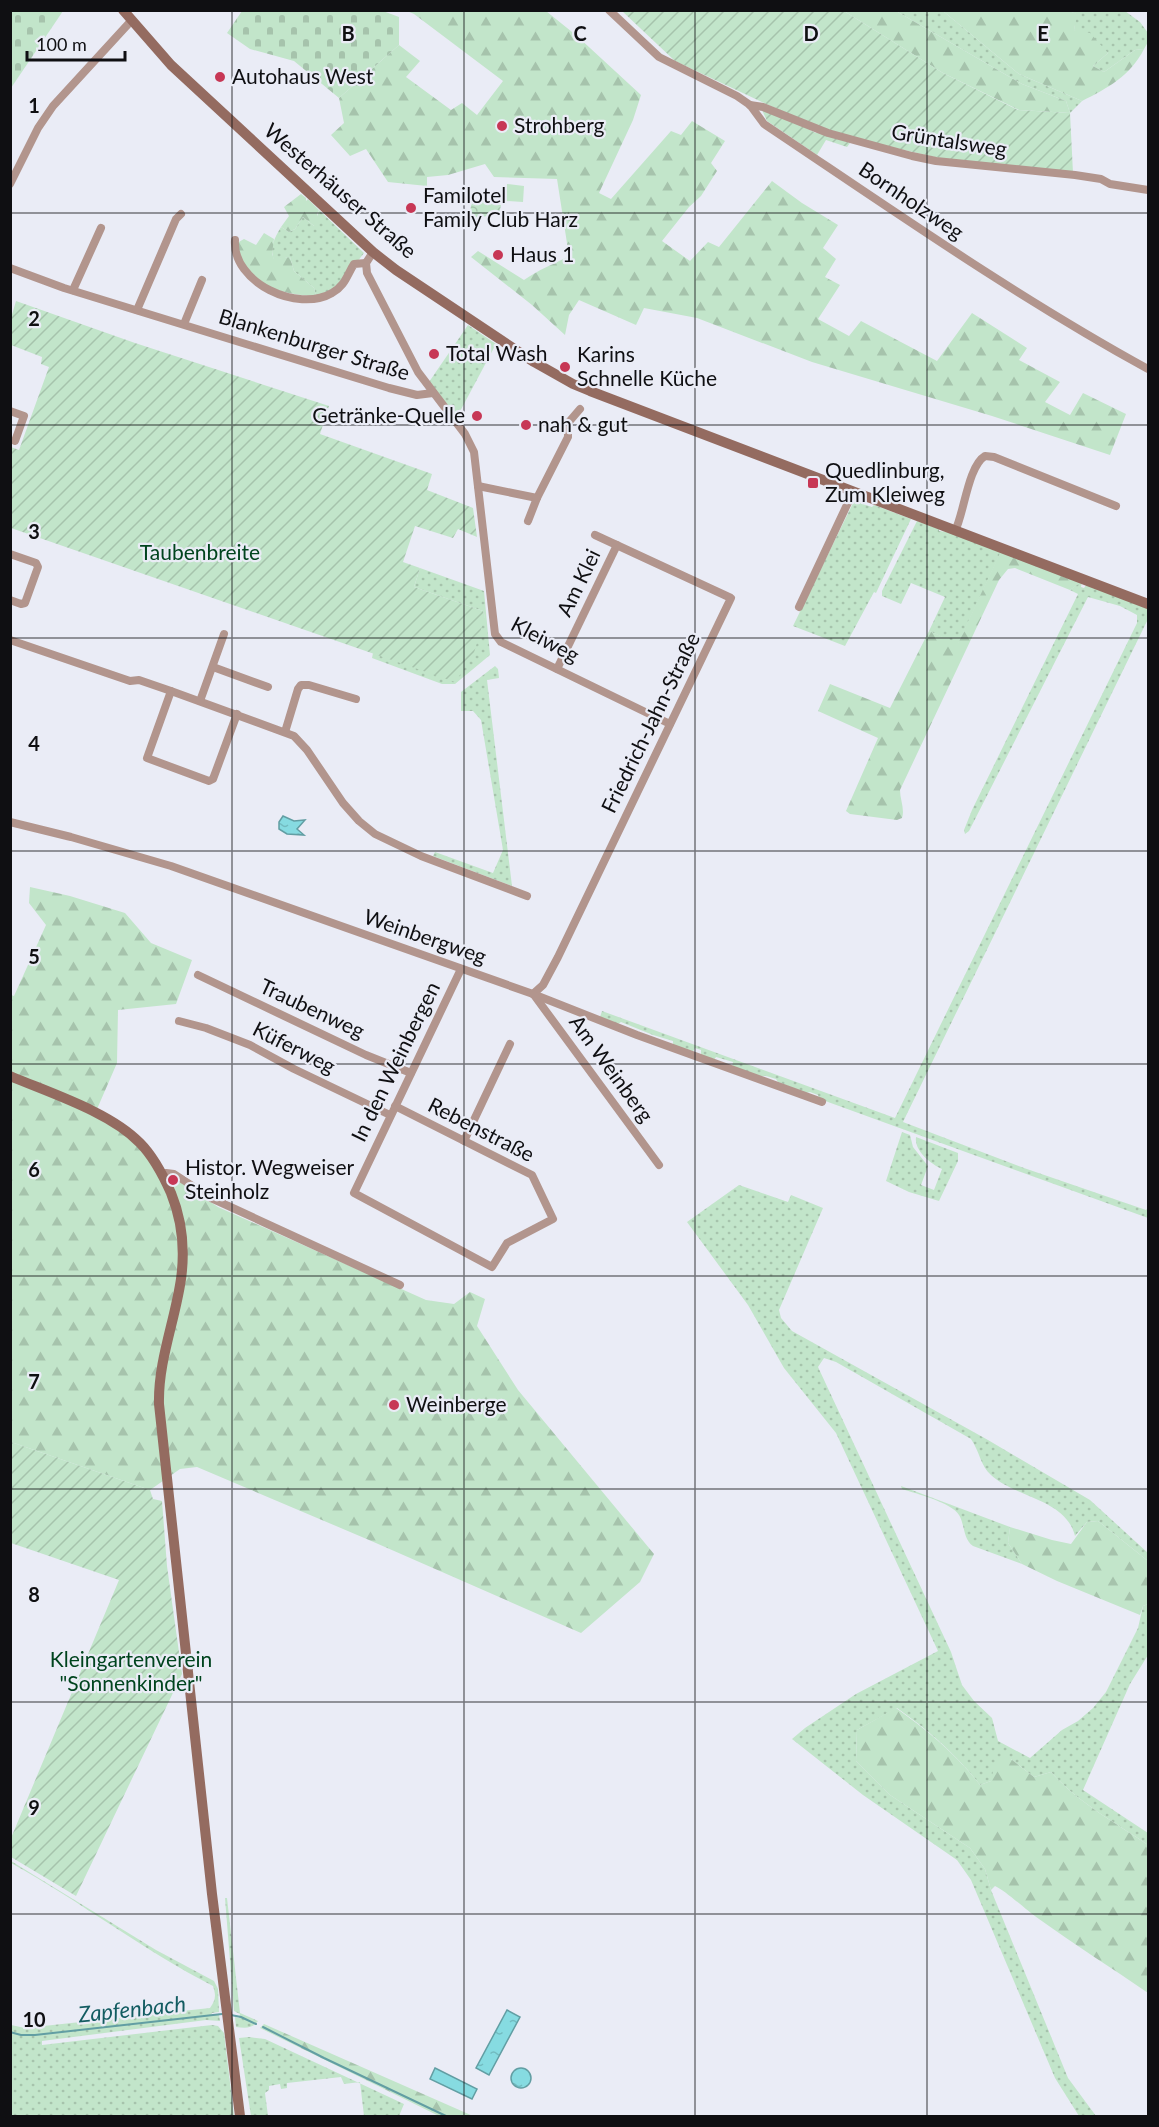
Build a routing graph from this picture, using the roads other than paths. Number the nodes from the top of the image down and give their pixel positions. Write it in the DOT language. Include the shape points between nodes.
graph roads {
  1 [pos="123,10"];
  2 [pos="609,10"];
  3 [pos="131,21"];
  4 [pos="750,105"];
  5 [pos="13,173"];
  6 [pos="10,184"];
  7 [pos="1149,190"];
  8 [pos="181,214"];
  9 [pos="100,228"];
  10 [pos="235,240"];
  11 [pos="373,252"];
  12 [pos="366,263"];
  13 [pos="10,268"];
  14 [pos="202,280"];
  15 [pos="73,290"];
  16 [pos="137,310"];
  17 [pos="184,324"];
  18 [pos="1149,369"];
  19 [pos="433,393"];
  20 [pos="580,409"];
  21 [pos="10,411"];
  22 [pos="15,441"];
  23 [pos="475,460"];
  24 [pos="478,486"];
  25 [pos="853,492"];
  26 [pos="537,498"];
  27 [pos="1116,506"];
  28 [pos="528,521"];
  29 [pos="956,531"];
  30 [pos="595,535"];
  31 [pos="617,545"];
  32 [pos="10,554"];
  33 [pos="10,600"];
  34 [pos="1149,604"];
  35 [pos="799,607"];
  36 [pos="224,634"];
  37 [pos="10,640"];
  38 [pos="213,667"];
  39 [pos="557,669"];
  40 [pos="268,687"];
  41 [pos="171,691"];
  42 [pos="356,699"];
  43 [pos="200,701"];
  44 [pos="237,714"];
  45 [pos="670,724"];
  46 [pos="285,732"];
  47 [pos="10,822"];
  48 [pos="527,896"];
  49 [pos="461,969"];
  50 [pos="198,975"];
  51 [pos="533,994"];
  52 [pos="179,1021"];
  53 [pos="510,1044"];
  54 [pos="411,1073"];
  55 [pos="10,1076"];
  56 [pos="822,1102"];
  57 [pos="395,1106"];
  58 [pos="390,1114"];
  59 [pos="464,1141"];
  60 [pos="659,1165"];
  61 [pos="167,1178"];
  62 [pos="492,1267"];
  63 [pos="400,1285"];
  64 [pos="240,2116"];
  1 -- 3 [label="main road, Westerhäuser Straße"];
  2 -- 4 [label="street, Bornholzweg" via="659,57"];
  3 -- 5 [label="street" via="53,106"];
  3 -- 11 [label="main road, Westerhäuser Straße" via="171,65"];
  4 -- 7 [label="street, Grüntalsweg" via="854,142 912,156 1086,176"];
  4 -- 18 [label="street, Bornholzweg" via="764,124 956,254"];
  5 -- 6 [label="street"];
  8 -- 16 [label="street"];
  9 -- 15 [label="street"];
  10 -- 12 [label="street, Blankenburger Straße" via="237,261 251,278 268,290 295,297 330,295 348,279 354,264"];
  11 -- 12 [label="street, Blankenburger Straße"];
  11 -- 25 [label="main road, Westerhäuser Straße" via="534,362 573,384"];
  12 -- 19 [label="street, Blankenburger Straße" via="367,273 418,372"];
  13 -- 15 [label="street, Blankenburger Straße"];
  14 -- 17 [label="street, Blankenburger Straße"];
  15 -- 16 [label="street, Blankenburger Straße"];
  16 -- 17 [label="street, Blankenburger Straße"];
  17 -- 19 [label="street, Blankenburger Straße" via="399,391"];
  19 -- 23 [label="street, Blankenburger Straße" via="465,434"];
  20 -- 26 [label="street" via="567,423 568,437"];
  21 -- 22 [label="street" via="24,416"];
  23 -- 24 [label="street, Kleiweg"];
  24 -- 26 [label="street"];
  24 -- 39 [label="street, Kleiweg" via="495,634 501,642"];
  25 -- 29 [label="main road, Westerhäuser Straße"];
  25 -- 35 [label="street"];
  26 -- 28 [label="street"];
  27 -- 29 [label="street" via="985,456 979,461 963,500"];
  29 -- 34 [label="main road, Westerhäuser Straße"];
  30 -- 31 [label="street, Friedrich-Jahn-Straße"];
  31 -- 39 [label="street, Am Klei"];
  31 -- 45 [label="street, Friedrich-Jahn-Straße" via="731,598"];
  32 -- 33 [label="street" via="38,566 25,603"];
  36 -- 38 [label="street"];
  37 -- 41 [label="street"];
  38 -- 40 [label="street"];
  38 -- 43 [label="street"];
  39 -- 45 [label="street, Kleiweg"];
  41 -- 43 [label="street"];
  41 -- 44 [label="street" via="147,758 209,781"];
  42 -- 46 [label="street" via="301,685"];
  43 -- 44 [label="street"];
  44 -- 46 [label="street"];
  45 -- 51 [label="street, Friedrich-Jahn-Straße" via="558,957 543,985"];
  46 -- 48 [label="street" via="302,744 343,803 375,834"];
  47 -- 49 [label="street, Weinbergweg" via="171,866"];
  49 -- 51 [label="street, Weinbergweg"];
  49 -- 54 [label="street, In den Weinbergen"];
  50 -- 54 [label="street, Traubenweg"];
  51 -- 56 [label="street, Weinbergweg"];
  51 -- 60 [label="street, Am Weinberg"];
  52 -- 58 [label="street, Küferweg" via="250,1045"];
  53 -- 59 [label="street"];
  54 -- 57 [label="street, In den Weinbergen"];
  55 -- 61 [label="main road" via="122,1128"];
  57 -- 58 [label="street, In den Weinbergen"];
  57 -- 59 [label="street, Rebenstraße"];
  58 -- 62 [label="street, In den Weinbergen" via="355,1194"];
  59 -- 62 [label="street, Rebenstraße" via="532,1175 554,1219 507,1243"];
  61 -- 63 [label="street" via="174,1174 211,1198"];
  61 -- 64 [label="main road" via="178,1217 183,1261 162,1361 159,1404"];
}
